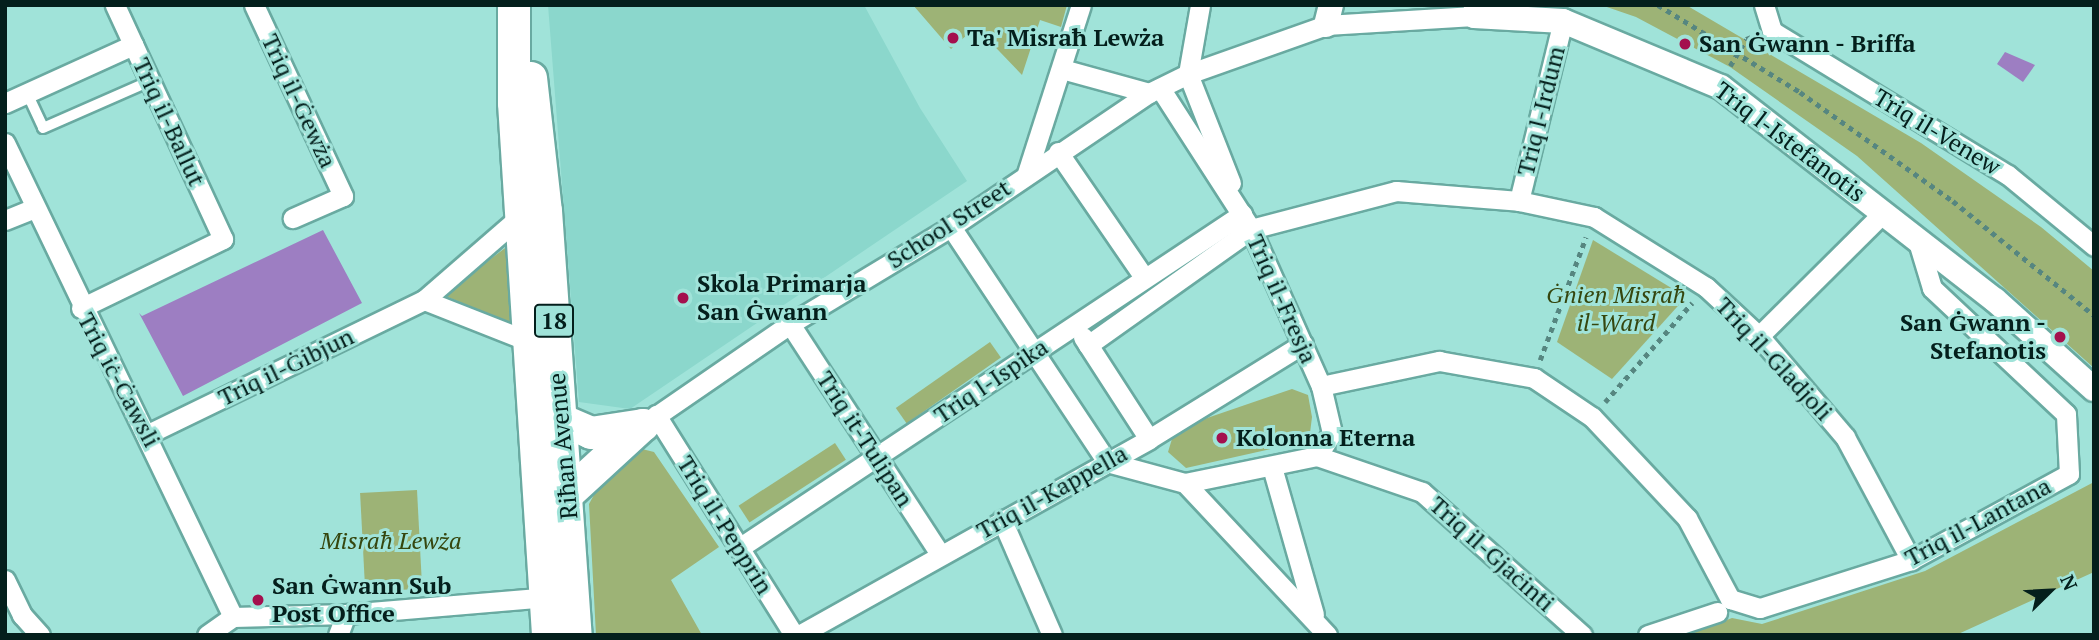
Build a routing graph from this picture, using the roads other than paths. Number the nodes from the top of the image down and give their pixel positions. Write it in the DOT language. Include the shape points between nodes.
graph roads {
  1 [pos="115,5"];
  2 [pos="254,5"];
  3 [pos="1081,5"];
  4 [pos="1200,5"];
  5 [pos="1764,5"];
  6 [pos="514,7"];
  7 [pos="1475,10"];
  8 [pos="1328,15"];
  9 [pos="1563,21"];
  10 [pos="133,45"];
  11 [pos="1062,69"];
  12 [pos="1188,74"];
  13 [pos="150,80"];
  14 [pos="1154,90"];
  15 [pos="27,93"];
  16 [pos="5,103"];
  17 [pos="5,143"];
  18 [pos="1058,152"];
  19 [pos="1027,173"];
  20 [pos="1519,201"];
  21 [pos="34,208"];
  22 [pos="523,214"];
  23 [pos="1882,214"];
  24 [pos="293,218"];
  25 [pos="5,220"];
  26 [pos="1247,221"];
  27 [pos="951,227"];
  28 [pos="1919,245"];
  29 [pos="2094,246"];
  30 [pos="1144,277"];
  31 [pos="424,300"];
  32 [pos="81,308"];
  33 [pos="790,324"];
  34 [pos="1075,325"];
  35 [pos="1759,336"];
  36 [pos="533,342"];
  37 [pos="1303,344"];
  38 [pos="1088,345"];
  39 [pos="1034,351"];
  40 [pos="1321,386"];
  41 [pos="2094,389"];
  42 [pos="561,420"];
  43 [pos="650,420"];
  44 [pos="148,433"];
  45 [pos="1149,439"];
  46 [pos="1317,456"];
  47 [pos="877,457"];
  48 [pos="1107,462"];
  49 [pos="1272,467"];
  50 [pos="1185,483"];
  51 [pos="568,494"];
  52 [pos="1002,520"];
  53 [pos="739,548"];
  54 [pos="939,553"];
  55 [pos="1911,560"];
  56 [pos="5,580"];
  57 [pos="547,597"];
  58 [pos="1723,605"];
  59 [pos="346,614"];
  60 [pos="233,617"];
  61 [pos="1315,617"];
  62 [pos="40,635"];
  63 [pos="207,635"];
  64 [pos="338,635"];
  65 [pos="548,635"];
  66 [pos="576,635"];
  67 [pos="797,635"];
  68 [pos="1052,635"];
  69 [pos="1327,635"];
  70 [pos="1582,635"];
  71 [pos="1648,635"];
  1 -- 10 [label="street, Triq il-Ballut"];
  2 -- 24 [label="street, Triq il-Ġewża" via="343,196"];
  3 -- 11 [label="street"];
  4 -- 12 [label="street"];
  5 -- 29 [label="street, Triq il-Venew" via="1772,31 2008,175"];
  6 -- 22 [label="main road, Riħan Avenue / 18" via="514,103"];
  6 -- 42 [label="main road, Riħan Avenue / 18" via="535,100"];
  7 -- 8 [label="street, Triq l-Istefanotis"];
  7 -- 9 [label="street, Triq l-Istefanotis"];
  8 -- 12 [label="street, Triq l-Istefanotis"];
  9 -- 20 [label="street, Triq l-Irdum"];
  9 -- 23 [label="street, Triq l-Istefanotis" via="1721,87 1833,170"];
  10 -- 13 [label="street, Triq il-Ballut"];
  10 -- 15 [label="street"];
  11 -- 14 [label="street"];
  11 -- 19 [label="street"];
  12 -- 14 [label="street, School Street"];
  12 -- 26 [label="street, Triq il-Fresja"];
  13 -- 15 [label="lane" via="43,128"];
  13 -- 32 [label="street, Triq il-Ballut" via="223,239"];
  14 -- 18 [label="street, School Street"];
  14 -- 26 [label="street, Triq il-Fresja"];
  15 -- 16 [label="street"];
  17 -- 21 [label="street, Triq iċ-Ċawsli"];
  18 -- 19 [label="street, School Street"];
  18 -- 30 [label="street"];
  19 -- 27 [label="street, School Street"];
  20 -- 26 [label="street, Triq il-Gladjoli" via="1396,191"];
  20 -- 35 [label="street, Triq il-Gladjoli" via="1594,217 1706,287"];
  21 -- 25 [label="street"];
  21 -- 32 [label="street, Triq iċ-Ċawsli"];
  22 -- 31 [label="street, Triq il-Ġibjun"];
  22 -- 36 [label="main road, Riħan Avenue / 18"];
  23 -- 28 [label="street, Triq l-Istefanotis"];
  23 -- 35 [label="street"];
  26 -- 30 [label="street, Triq l-Ispika"];
  26 -- 37 [label="street, Triq il-Fresja"];
  26 -- 38 [label="street, Triq l-Ispika"];
  27 -- 33 [label="street, School Street"];
  27 -- 39 [label="street"];
  28 -- 41 [label="street, Triq l-Istefanotis" via="1996,300"];
  28 -- 55 [label="street, Triq il-Lantana" via="1932,288 2066,414 2069,474"];
  30 -- 34 [label="street, Triq l-Ispika"];
  31 -- 36 [label="street"];
  31 -- 44 [label="street, Triq il-Ġibjun"];
  32 -- 44 [label="street, Triq iċ-Ċawsli"];
  33 -- 43 [label="street, School Street"];
  33 -- 47 [label="street, Triq it-Tulipan"];
  34 -- 38 [label="street"];
  34 -- 39 [label="street, Triq l-Ispika"];
  35 -- 55 [label="street, Triq il-Gladjoli" via="1845,437"];
  36 -- 57 [label="main road, Riħan Avenue / 18"];
  37 -- 40 [label="street, Triq il-Fresja"];
  37 -- 45 [label="street, Triq il-Kappella"];
  38 -- 45 [label="street"];
  39 -- 47 [label="street, Triq l-Ispika"];
  39 -- 48 [label="street"];
  40 -- 46 [label="street" via="1332,433"];
  40 -- 58 [label="street" via="1439,360 1534,377 1592,416 1687,518"];
  42 -- 43 [label="main road" via="591,433"];
  42 -- 51 [label="main road, Riħan Avenue / 18"];
  43 -- 51 [label="main road"];
  43 -- 53 [label="street, Triq il-Pepprin"];
  44 -- 60 [label="street, Triq iċ-Ċawsli"];
  45 -- 48 [label="street, Triq il-Kappella"];
  46 -- 49 [label="street"];
  46 -- 70 [label="street, Triq il-Gjaċinti" via="1422,492"];
  47 -- 53 [label="street, Triq l-Ispika"];
  47 -- 54 [label="street, Triq it-Tulipan"];
  48 -- 50 [label="street"];
  48 -- 52 [label="street, Triq il-Kappella"];
  49 -- 50 [label="street"];
  49 -- 61 [label="street"];
  50 -- 61 [label="street"];
  51 -- 66 [label="main road, Riħan Avenue / 18"];
  52 -- 54 [label="street, Triq il-Kappella"];
  52 -- 68 [label="street"];
  53 -- 67 [label="street, Triq il-Pepprin"];
  54 -- 67 [label="street, Triq il-Kappella"];
  55 -- 58 [label="street, Triq il-Lantana" via="1759,608"];
  56 -- 62 [label="street" via="22,615"];
  57 -- 59 [label="street"];
  57 -- 65 [label="main road, Riħan Avenue / 18"];
  58 -- 71 [label="street"];
  59 -- 60 [label="street"];
  59 -- 64 [label="street"];
  60 -- 63 [label="street"];
  61 -- 69 [label="street"];
}
